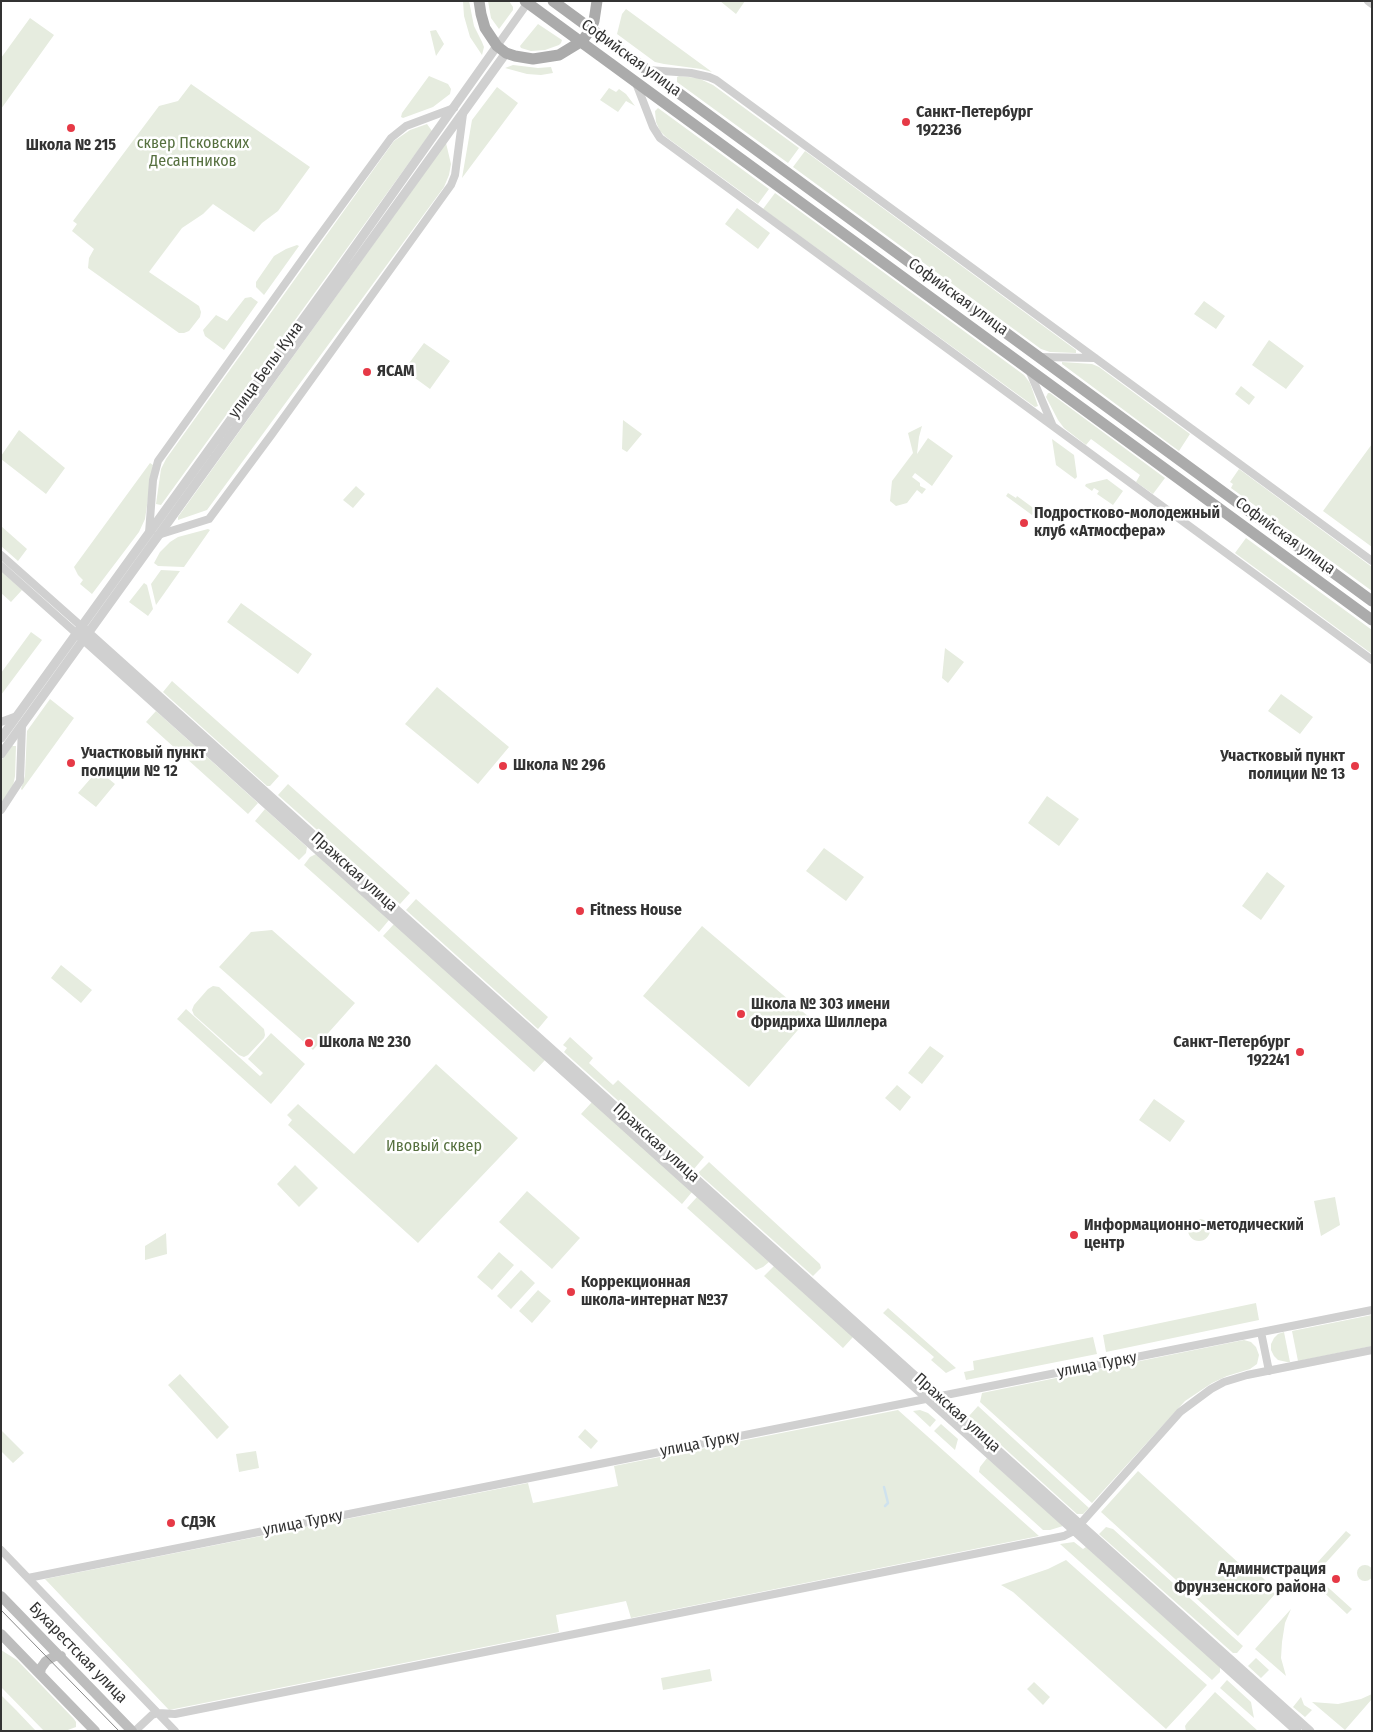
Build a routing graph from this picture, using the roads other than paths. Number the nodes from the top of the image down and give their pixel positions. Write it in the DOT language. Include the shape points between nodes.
graph roads {
  1 [pos="479,1"];
  2 [pos="552,1"];
  3 [pos="598,1"];
  4 [pos="1368,1"];
  5 [pos="527,2"];
  6 [pos="1372,4"];
  7 [pos="591,29"];
  8 [pos="582,42"];
  9 [pos="501,50"];
  10 [pos="647,70"];
  11 [pos="636,81"];
  12 [pos="454,108"];
  13 [pos="463,112"];
  14 [pos="974,310"];
  15 [pos="965,322"];
  16 [pos="1039,358"];
  17 [pos="1095,358"];
  18 [pos="1028,368"];
  19 [pos="1052,426"];
  20 [pos="153,534"];
  21 [pos="1,554"];
  22 [pos="1372,561"];
  23 [pos="1,566"];
  24 [pos="1372,601"];
  25 [pos="1372,620"];
  26 [pos="83,633"];
  27 [pos="1372,660"];
  28 [pos="17,716"];
  29 [pos="1,722"];
  30 [pos="22,725"];
  31 [pos="1,738"];
  32 [pos="1,754"];
  33 [pos="1,810"];
  34 [pos="1372,1310"];
  35 [pos="1261,1332"];
  36 [pos="1372,1350"];
  37 [pos="1269,1371"];
  38 [pos="938,1396"];
  39 [pos="927,1399"];
  40 [pos="1077,1527"];
  41 [pos="1,1550"];
  42 [pos="28,1578"];
  43 [pos="1,1596"];
  44 [pos="1,1634"];
  45 [pos="61,1656"];
  46 [pos="40,1674"];
  47 [pos="158,1713"];
  48 [pos="93,1730"];
  49 [pos="133,1731"];
  50 [pos="175,1731"];
  51 [pos="1297,1731"];
  52 [pos="1310,1731"];
  1 -- 9 [label="main road" via="483,21"];
  2 -- 7 [label="main road, Софийская улица"];
  3 -- 7 [label="main road"];
  4 -- 6 [label="street"];
  5 -- 8 [label="main road, Софийская улица"];
  5 -- 9 [label="street, улица Белы Куна"];
  7 -- 8 [label="main road"];
  7 -- 10 [label="main road, Софийская улица"];
  8 -- 9 [label="main road" via="559,55 542,59 524,58"];
  8 -- 11 [label="main road, Софийская улица"];
  9 -- 12 [label="street, улица Белы Куна"];
  9 -- 13 [label="street, улица Белы Куна"];
  10 -- 14 [label="main road, Софийская улица"];
  10 -- 17 [label="street" via="691,72 716,80"];
  11 -- 15 [label="main road, Софийская улица"];
  11 -- 19 [label="street" via="660,138"];
  12 -- 20 [label="street, улица Белы Куна"];
  12 -- 20 [label="street" via="406,126 391,138 158,461 153,480"];
  13 -- 20 [label="street, улица Белы Куна"];
  13 -- 20 [label="street" via="451,185 209,519"];
  14 -- 15 [label="main road"];
  14 -- 16 [label="main road, Софийская улица"];
  15 -- 18 [label="main road, Софийская улица"];
  16 -- 17 [label="street"];
  16 -- 24 [label="main road, Софийская улица"];
  17 -- 22 [label="street"];
  18 -- 19 [label="street"];
  18 -- 25 [label="main road, Софийская улица"];
  19 -- 27 [label="street"];
  20 -- 26 [label="street, улица Белы Куна"];
  21 -- 26 [label="street, Пражская улица"];
  23 -- 26 [label="street, Пражская улица"];
  26 -- 28 [label="street, улица Белы Куна"];
  26 -- 30 [label="street, улица Белы Куна"];
  26 -- 38 [label="street, Пражская улица"];
  26 -- 39 [label="street, Пражская улица"];
  28 -- 29 [label="street"];
  28 -- 31 [label="street, улица Белы Куна"];
  30 -- 32 [label="street, улица Белы Куна"];
  30 -- 33 [label="street" via="20,781"];
  34 -- 35 [label="street, улица Турку"];
  35 -- 37 [label="street"];
  35 -- 38 [label="street, улица Турку"];
  36 -- 37 [label="street"];
  37 -- 40 [label="street" via="1224,1382 1194,1401"];
  38 -- 39 [label="street, улица Турку"];
  38 -- 40 [label="street, Пражская улица"];
  39 -- 40 [label="street, Пражская улица"];
  39 -- 42 [label="street, улица Турку"];
  40 -- 47 [label="street" via="1064,1536 174,1714"];
  40 -- 51 [label="street, Пражская улица"];
  40 -- 52 [label="street, Пражская улица"];
  41 -- 42 [label="street"];
  42 -- 47 [label="street"];
  43 -- 45 [label="main road, Бухарестская улица"];
  44 -- 46 [label="main road"];
  45 -- 46 [label="main road" via="46,1661"];
  45 -- 49 [label="main road, Бухарестская улица"];
  46 -- 48 [label="main road"];
  47 -- 49 [label="street"];
  47 -- 50 [label="street"];
}
